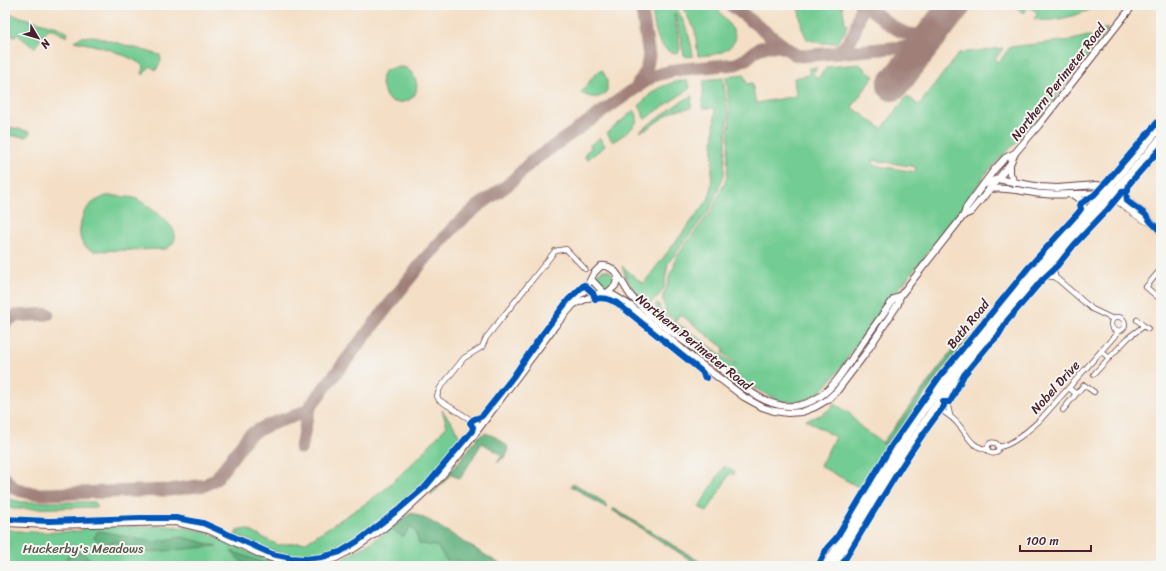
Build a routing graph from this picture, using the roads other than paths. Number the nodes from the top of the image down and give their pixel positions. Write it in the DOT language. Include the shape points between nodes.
graph roads {
  1 [pos="1134,5"];
  2 [pos="1161,126"];
  3 [pos="1161,139"];
  4 [pos="1015,153"];
  5 [pos="1010,164"];
  6 [pos="994,170"];
  7 [pos="997,179"];
  8 [pos="1125,180"];
  9 [pos="1015,183"];
  10 [pos="986,187"];
  11 [pos="1008,189"];
  12 [pos="1109,192"];
  13 [pos="1072,194"];
  14 [pos="1127,201"];
  15 [pos="1084,214"];
  16 [pos="1151,222"];
  17 [pos="1161,232"];
  18 [pos="1054,260"];
  19 [pos="585,269"];
  20 [pos="1161,269"];
  21 [pos="1040,276"];
  22 [pos="618,277"];
  23 [pos="1055,277"];
  24 [pos="592,279"];
  25 [pos="605,293"];
  26 [pos="900,296"];
  27 [pos="1161,300"];
  28 [pos="574,304"];
  29 [pos="1113,320"];
  30 [pos="1137,320"];
  31 [pos="1144,326"];
  32 [pos="1148,330"];
  33 [pos="1119,331"];
  34 [pos="1101,351"];
  35 [pos="1108,358"];
  36 [pos="1094,374"];
  37 [pos="950,388"];
  38 [pos="1069,388"];
  39 [pos="1094,392"];
  40 [pos="1076,394"];
  41 [pos="935,406"];
  42 [pos="1064,410"];
  43 [pos="950,415"];
  44 [pos="481,426"];
  45 [pos="999,447"];
  46 [pos="988,450"];
  47 [pos="5,523"];
  48 [pos="826,566"];
  49 [pos="834,566"];
  1 -- 4 [label="street, Northern Perimeter Road"];
  2 -- 12 [label="highway, Bath Road"];
  3 -- 8 [label="highway, Bath Road"];
  4 -- 5 [label="street, Northern Perimeter Road"];
  4 -- 6 [label="street, Northern Perimeter Road" via="1005,158"];
  5 -- 7 [label="street, Northern Perimeter Road"];
  5 -- 9 [label="street" via="1010,174"];
  6 -- 7 [label="street"];
  6 -- 10 [label="street, Northern Perimeter Road"];
  7 -- 9 [label="street"];
  7 -- 10 [label="street"];
  7 -- 11 [label="street"];
  8 -- 12 [label="highway, Bath Road"];
  8 -- 14 [label="main road"];
  9 -- 12 [label="street" via="1057,188 1097,185"];
  10 -- 11 [label="street"];
  10 -- 26 [label="street, Northern Perimeter Road" via="966,208 964,215"];
  11 -- 13 [label="street" via="1045,194"];
  12 -- 13 [label="street"];
  12 -- 14 [label="main road"];
  12 -- 15 [label="highway, Bath Road"];
  12 -- 16 [label="main road" via="1142,220"];
  12 -- 18 [label="highway, Bath Road"];
  13 -- 15 [label="street" via="1083,202"];
  14 -- 16 [label="main road" via="1145,214"];
  15 -- 41 [label="highway, Bath Road" via="996,316"];
  16 -- 17 [label="main road"];
  18 -- 21 [label="highway, Bath Road"];
  18 -- 23 [label="street"];
  19 -- 44 [label="street" via="566,249 552,253 486,338 482,347 462,359 439,390 439,400"];
  20 -- 27 [label="street" via="1146,286"];
  21 -- 23 [label="street"];
  21 -- 37 [label="highway, Bath Road"];
  22 -- 24 [label="street" via="613,269 604,266 596,270"];
  22 -- 25 [label="street" via="615,286"];
  22 -- 26 [label="street, Northern Perimeter Road" via="631,295 669,329 755,395 784,406 806,403 827,390 840,376 894,299"];
  23 -- 29 [label="street" via="1092,309"];
  24 -- 25 [label="street"];
  24 -- 28 [label="street"];
  25 -- 26 [label="street, Northern Perimeter Road" via="631,306 744,397 762,407 788,413 802,412 822,404 837,391 871,346 898,304"];
  25 -- 28 [label="street"];
  28 -- 44 [label="street"];
  29 -- 33 [label="street" via="1113,328"];
  29 -- 33 [label="street" via="1119,317 1125,320 1125,327"];
  30 -- 31 [label="street"];
  31 -- 32 [label="street"];
  31 -- 35 [label="street"];
  33 -- 34 [label="street, Nobel Drive"];
  34 -- 35 [label="street"];
  34 -- 38 [label="street, Nobel Drive"];
  35 -- 36 [label="street"];
  37 -- 41 [label="highway, Bath Road"];
  37 -- 43 [label="street" via="947,402"];
  38 -- 40 [label="street"];
  38 -- 45 [label="street, Nobel Drive" via="1040,420 1012,442"];
  39 -- 40 [label="street" via="1084,384"];
  40 -- 42 [label="street"];
  41 -- 43 [label="street"];
  41 -- 48 [label="highway, Bath Road" via="923,410"];
  41 -- 49 [label="highway, Bath Road"];
  43 -- 46 [label="street" via="975,446"];
  44 -- 47 [label="street" via="438,480 400,515 355,548 336,558 320,562 291,564 272,559 209,530 181,523"];
  45 -- 46 [label="street" via="994,454"];
  45 -- 46 [label="street" via="991,442"];
}
